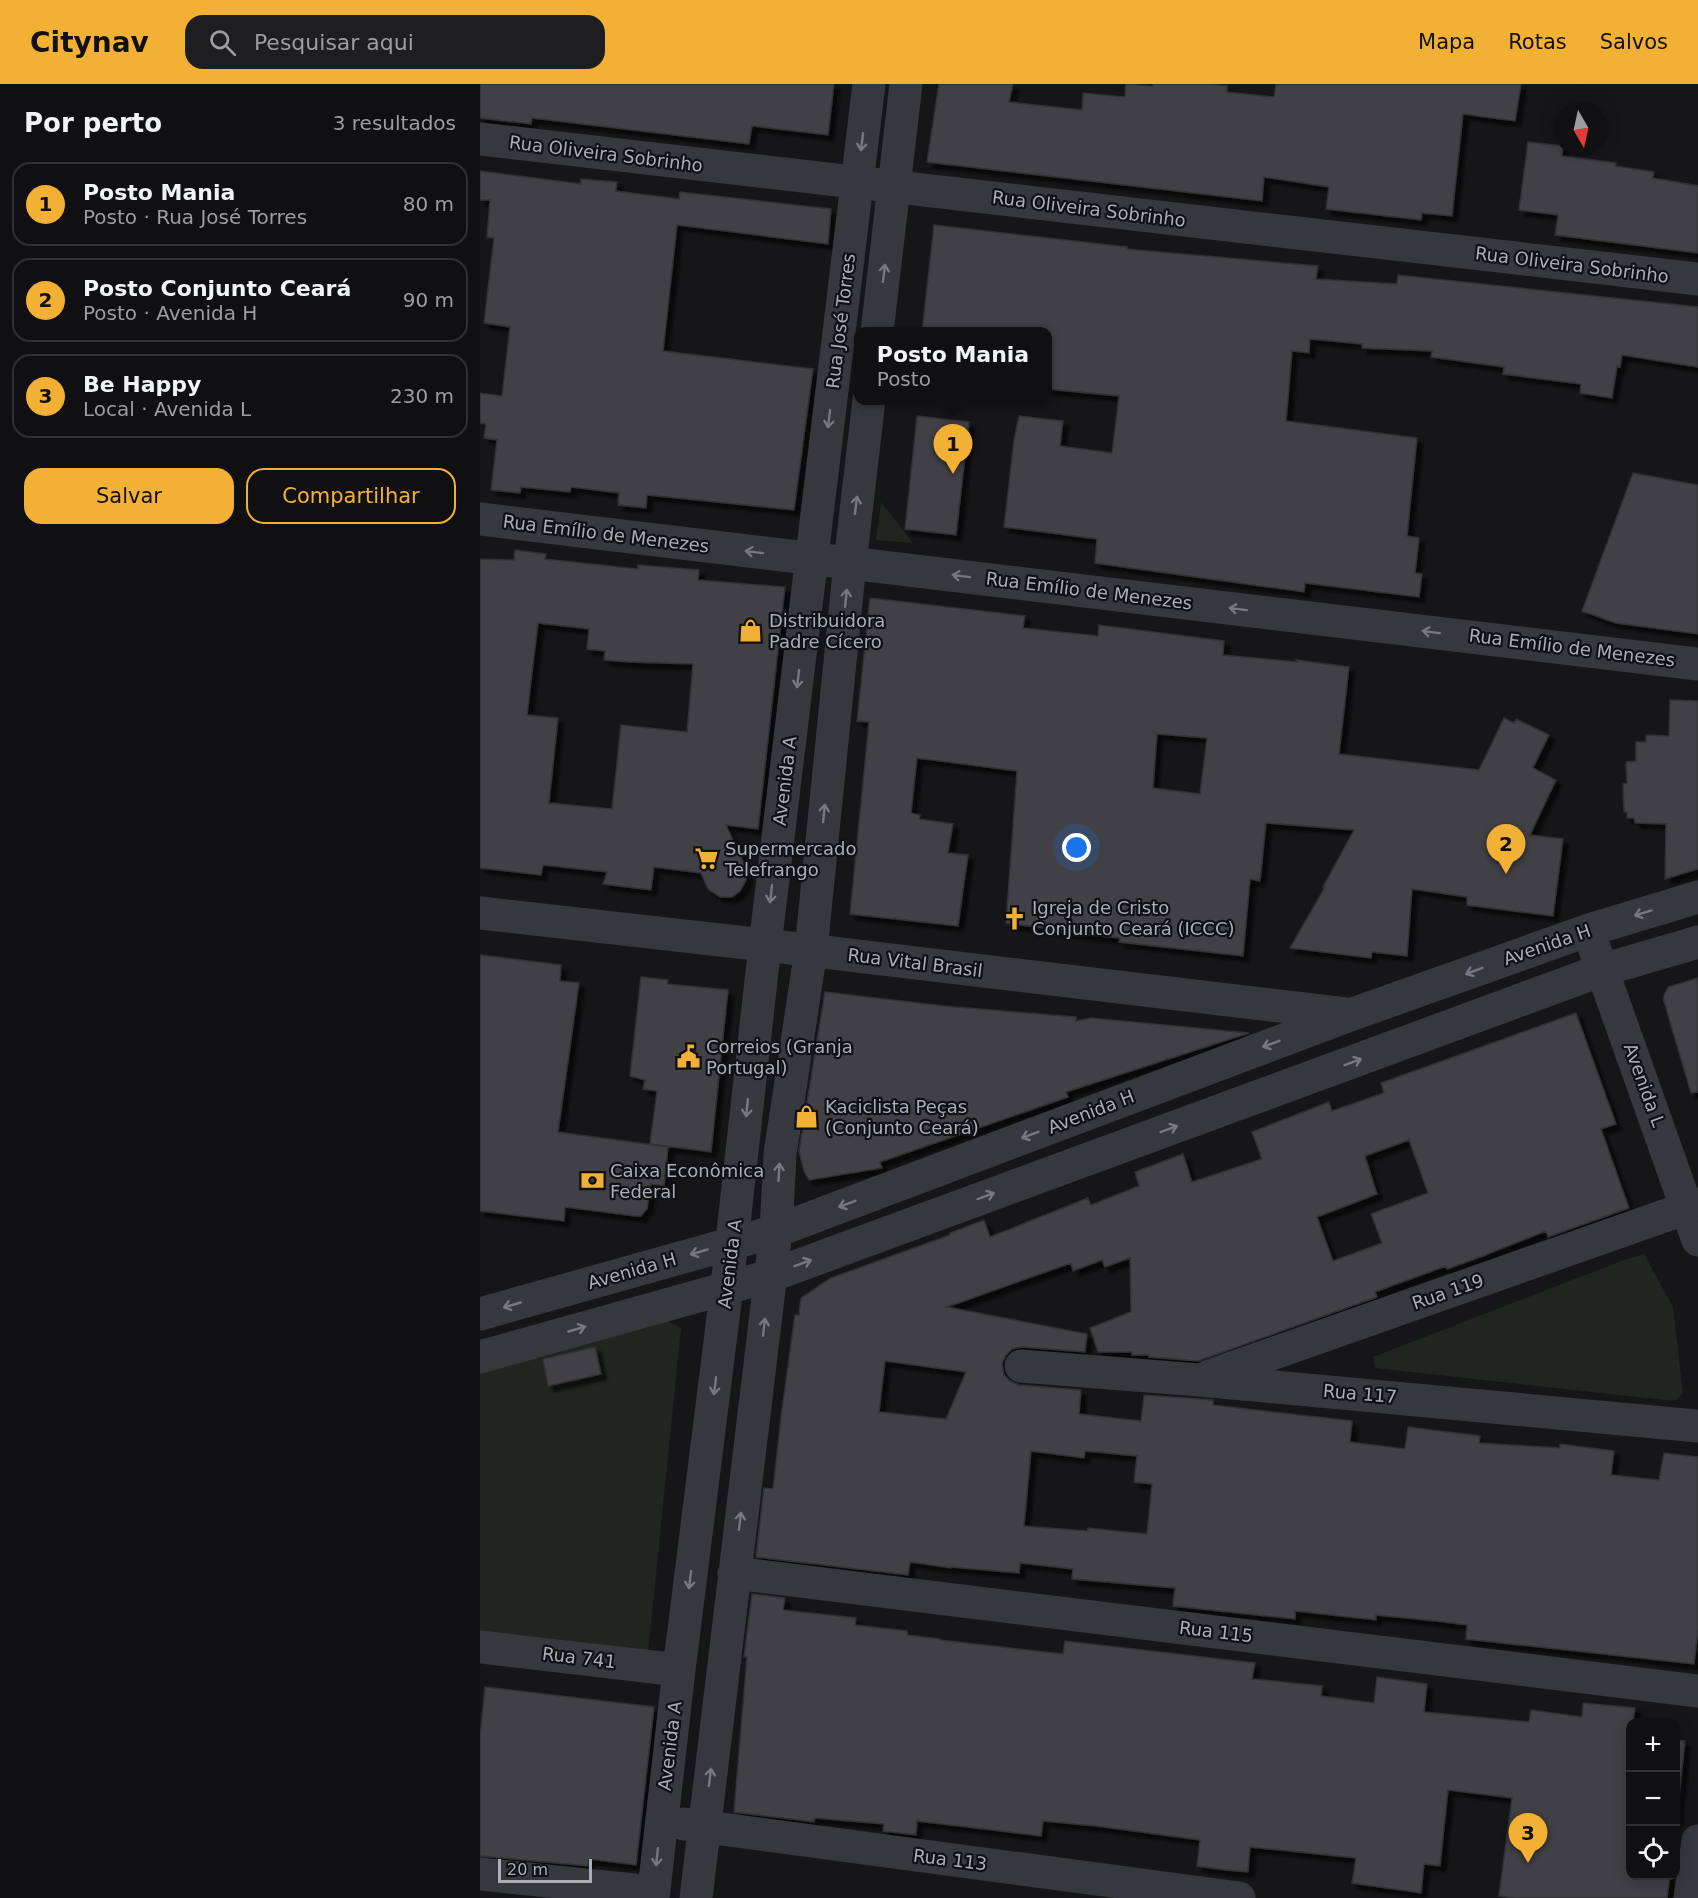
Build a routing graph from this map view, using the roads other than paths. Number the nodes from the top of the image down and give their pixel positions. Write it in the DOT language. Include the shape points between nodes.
graph roads {
  1 [pos="870,84"];
  2 [pos="906,84"];
  3 [pos="480,139"];
  4 [pos="858,183"];
  5 [pos="894,187"];
  6 [pos="1698,279"];
  7 [pos="878,327"];
  8 [pos="868,405"];
  9 [pos="480,519"];
  10 [pos="812,558"];
  11 [pos="850,563"];
  12 [pos="1698,664"];
  13 [pos="1698,897"];
  14 [pos="480,913"];
  15 [pos="1589,930"];
  16 [pos="1698,942"];
  17 [pos="765,945"];
  18 [pos="811,950"];
  19 [pos="1602,970"];
  20 [pos="1350,1015"];
  21 [pos="1693,1206"];
  22 [pos="776,1231"];
  23 [pos="1698,1240"];
  24 [pos="732,1243"];
  25 [pos="770,1276"];
  26 [pos="728,1287"];
  27 [pos="480,1314"];
  28 [pos="480,1357"];
  29 [pos="1021,1366"];
  30 [pos="1199,1380"];
  31 [pos="1698,1426"];
  32 [pos="734,1573"];
  33 [pos="480,1647"];
  34 [pos="679,1670"];
  35 [pos="1698,1691"];
  36 [pos="661,1820"];
  37 [pos="705,1828"];
  38 [pos="1698,1841"];
  39 [pos="480,1874"];
  40 [pos="653,1895"];
  41 [pos="696,1898"];
  42 [pos="1239,1898"];
  43 [pos="1690,1898"];
  1 -- 4 [label="street, Rua José Torres, one-way"];
  2 -- 5 [label="street, Rua José Torres"];
  3 -- 4 [label="street, Rua Oliveira Sobrinho"];
  4 -- 5 [label="street, Rua Oliveira Sobrinho"];
  4 -- 10 [label="street, Rua José Torres, one-way"];
  5 -- 6 [label="street, Rua Oliveira Sobrinho"];
  7 -- 5 [label="street, Rua José Torres, one-way"];
  11 -- 8 [label="street, one-way"];
  10 -- 9 [label="street, Rua Emílio de Menezes, one-way"];
  10 -- 11 [label="street, Rua Emílio de Menezes"];
  10 -- 17 [label="street, Avenida A, one-way"];
  12 -- 11 [label="street, Rua Emílio de Menezes, one-way"];
  18 -- 11 [label="street, one-way"];
  13 -- 15 [label="street, Avenida H, one-way"];
  14 -- 17 [label="street, Rua Vital Brasil"];
  15 -- 19 [label="street, Avenida L"];
  15 -- 20 [label="street, Avenida H, one-way"];
  16 -- 19 [label="street"];
  17 -- 18 [label="street, Rua Vital Brasil"];
  17 -- 24 [label="street, Avenida A, one-way"];
  18 -- 20 [label="street, Rua Vital Brasil"];
  22 -- 18 [label="street, one-way" via="780,1154"];
  19 -- 21 [label="street, Avenida L"];
  25 -- 19 [label="street, one-way"];
  20 -- 22 [label="street, Avenida H, one-way"];
  21 -- 23 [label="street, Avenida L"];
  21 -- 30 [label="street, Rua 119"];
  22 -- 24 [label="street, Avenida H"];
  22 -- 25 [label="street"];
  24 -- 26 [label="street, Avenida A"];
  24 -- 27 [label="street, Avenida H, one-way"];
  25 -- 26 [label="street"];
  32 -- 25 [label="street, one-way"];
  28 -- 26 [label="street, one-way"];
  26 -- 34 [label="street, Avenida A, one-way"];
  29 -- 30 [label="street, Rua 117"];
  30 -- 31 [label="street, Rua 117"];
  32 -- 35 [label="street, Rua 115"];
  37 -- 32 [label="street, one-way"];
  33 -- 34 [label="street, Rua 741"];
  34 -- 36 [label="street, Avenida A"];
  36 -- 37 [label="street, Rua 113"];
  36 -- 40 [label="street, Avenida A, one-way"];
  37 -- 41 [label="street"];
  37 -- 42 [label="street, Rua 113"];
  38 -- 43 [label="street"];
  39 -- 40 [label="street"];
}
